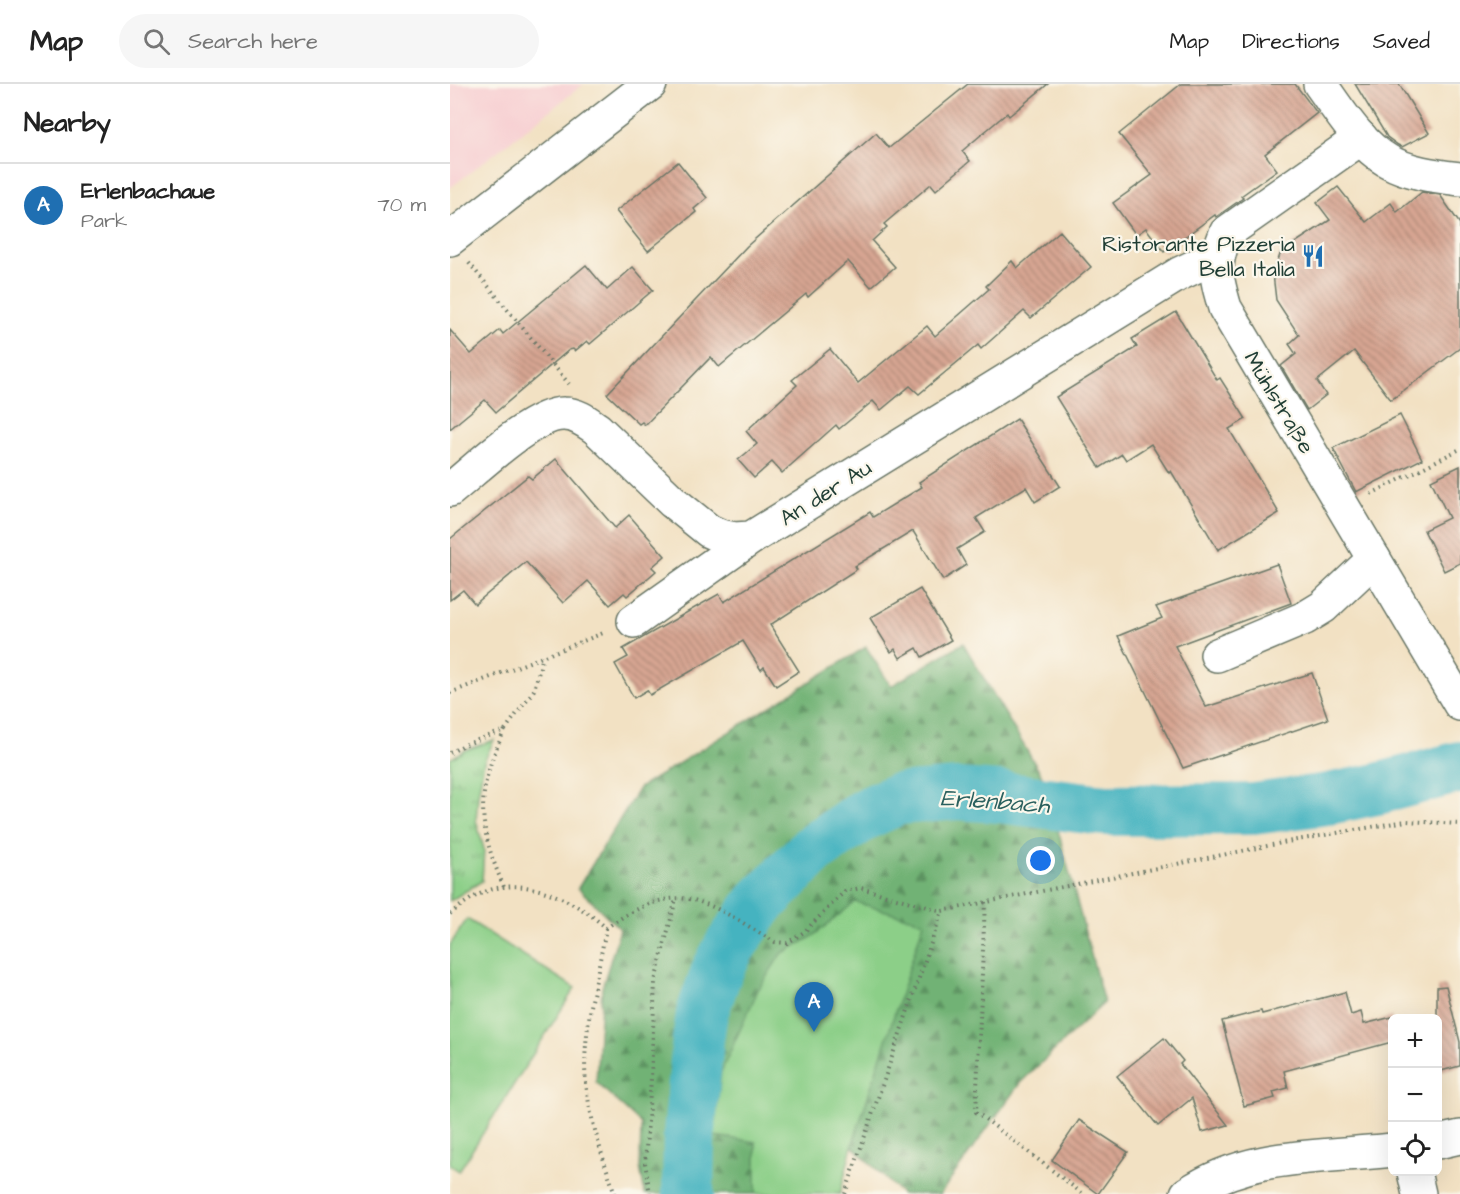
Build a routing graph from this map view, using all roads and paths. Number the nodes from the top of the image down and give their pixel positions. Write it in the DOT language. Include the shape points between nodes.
graph roads {
  1 [pos="650,84"];
  2 [pos="1320,84"];
  3 [pos="1361,138"];
  4 [pos="1460,179"];
  5 [pos="458,249"];
  6 [pos="1217,256"];
  7 [pos="561,414"];
  8 [pos="1460,449"];
  9 [pos="450,490"];
  10 [pos="1344,508"];
  11 [pos="751,538"];
  12 [pos="1374,559"];
  13 [pos="634,621"];
  14 [pos="543,655"];
  15 [pos="1217,655"];
  16 [pos="450,693"];
  17 [pos="1460,704"];
  18 [pos="505,730"];
  19 [pos="450,753"];
  20 [pos="1460,824"];
  21 [pos="504,887"];
  22 [pos="676,899"];
  23 [pos="985,902"];
  24 [pos="942,911"];
  25 [pos="450,914"];
  26 [pos="606,928"];
  27 [pos="1460,1137"];
  28 [pos="1442,1141"];
  29 [pos="1388,1150"];
  30 [pos="1415,1176"];
  31 [pos="615,1194"];
  32 [pos="650,1194"];
  33 [pos="845,1194"];
  34 [pos="1083,1194"];
  35 [pos="1187,1194"];
  36 [pos="1419,1194"];
  1 -- 5 [label="street"];
  2 -- 3 [label="street"];
  3 -- 4 [label="street" via="1388,161 1430,176"];
  3 -- 6 [label="street" via="1227,233"];
  5 -- 7 [label="path" via="570,385"];
  6 -- 10 [label="street, Mühlstraße" via="1216,278 1225,308"];
  6 -- 11 [label="street, An der Au" via="1168,280"];
  7 -- 9 [label="street" via="521,432"];
  7 -- 11 [label="street" via="585,420 709,531 734,539"];
  8 -- 10 [label="path"];
  10 -- 12 [label="street, Mühlstraße"];
  11 -- 13 [label="street, An der Au"];
  12 -- 15 [label="street" via="1323,607"];
  12 -- 17 [label="street, Mühlstraße"];
  13 -- 14 [label="path"];
  14 -- 16 [label="path"];
  14 -- 18 [label="path" via="534,690"];
  18 -- 19 [label="path"];
  18 -- 21 [label="path" via="489,765 482,813 493,863"];
  20 -- 23 [label="path" via="1406,821"];
  21 -- 25 [label="path" via="479,894"];
  21 -- 26 [label="path" via="533,890 566,901"];
  22 -- 24 [label="path" via="695,900 775,942 787,943 804,932 845,891 861,888"];
  22 -- 26 [label="path" via="637,909"];
  22 -- 32 [label="path" via="655,981 645,1163"];
  23 -- 24 [label="path"];
  23 -- 34 [label="path" via="976,1112"];
  24 -- 33 [label="path"];
  26 -- 31 [label="path" via="585,1046 586,1083"];
  27 -- 28 [label="street"];
  29 -- 35 [label="street" via="1264,1162 1211,1180"];
  30 -- 36 [label="street"];
}
